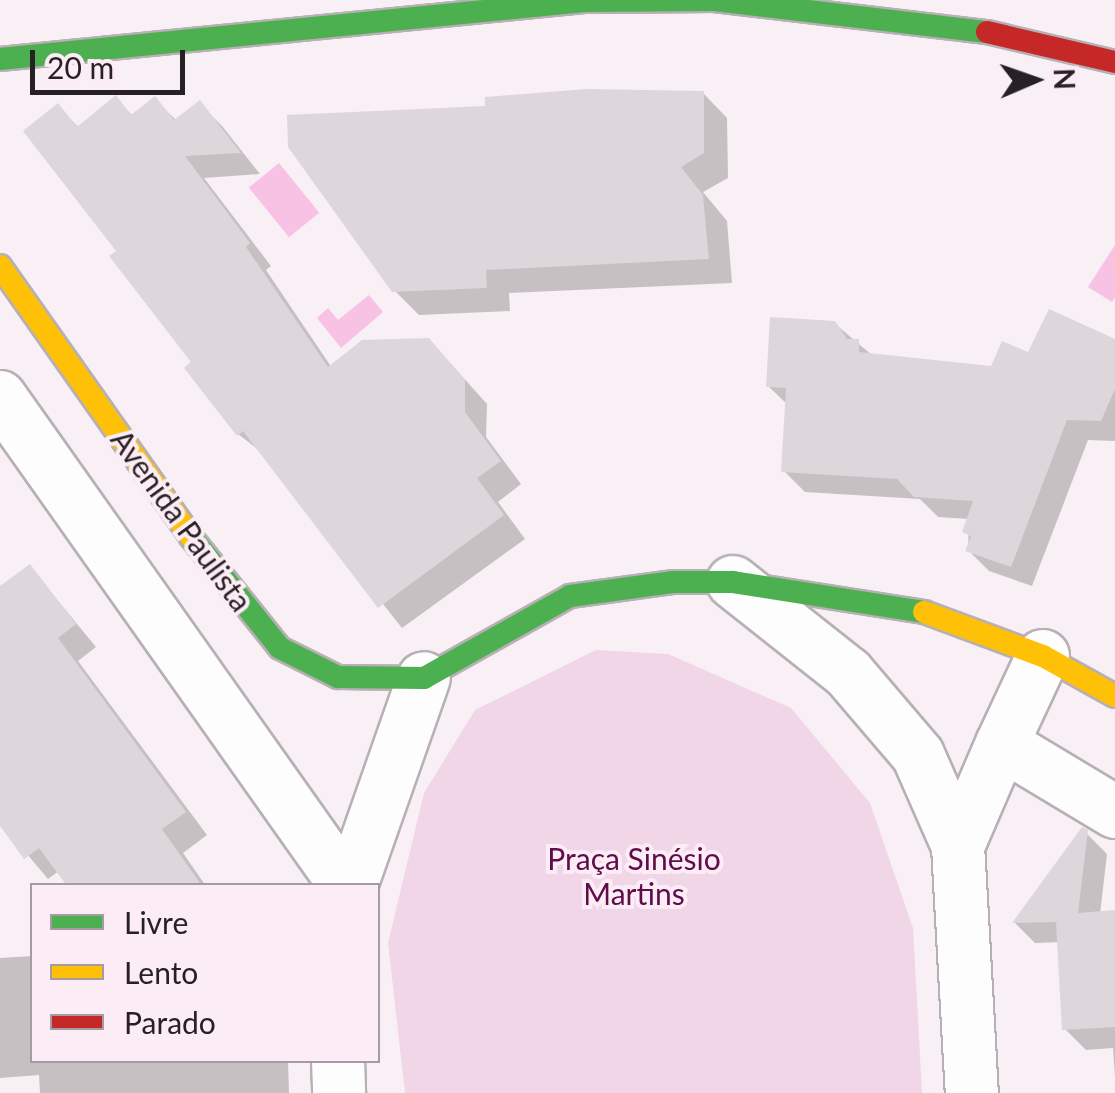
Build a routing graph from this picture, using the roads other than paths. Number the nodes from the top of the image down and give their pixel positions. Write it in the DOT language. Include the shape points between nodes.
graph roads {
  1 [pos="1,60"];
  2 [pos="1115,62"];
  3 [pos="0,266"];
  4 [pos="0,397"];
  5 [pos="733,582"];
  6 [pos="1043,656"];
  7 [pos="424,678"];
  8 [pos="1115,696"];
  9 [pos="1002,744"];
  10 [pos="1115,812"];
  11 [pos="958,846"];
  12 [pos="346,883"];
  13 [pos="349,883"];
  14 [pos="338,1063"];
  15 [pos="339,1093"];
  16 [pos="972,1093"];
  1 -- 2 [label="street" via="584,0 714,0 972,29"];
  3 -- 7 [label="street, Avenida Paulista" via="197,545 280,648 338,676"];
  4 -- 12 [label="street"];
  5 -- 6 [label="street" via="908,606"];
  5 -- 7 [label="street" via="674,582 570,596"];
  5 -- 11 [label="street" via="848,673 918,755"];
  6 -- 8 [label="street"];
  6 -- 9 [label="street"];
  7 -- 13 [label="street"];
  9 -- 10 [label="street"];
  9 -- 11 [label="street"];
  11 -- 16 [label="street"];
  14 -- 15 [label="street"];
}
